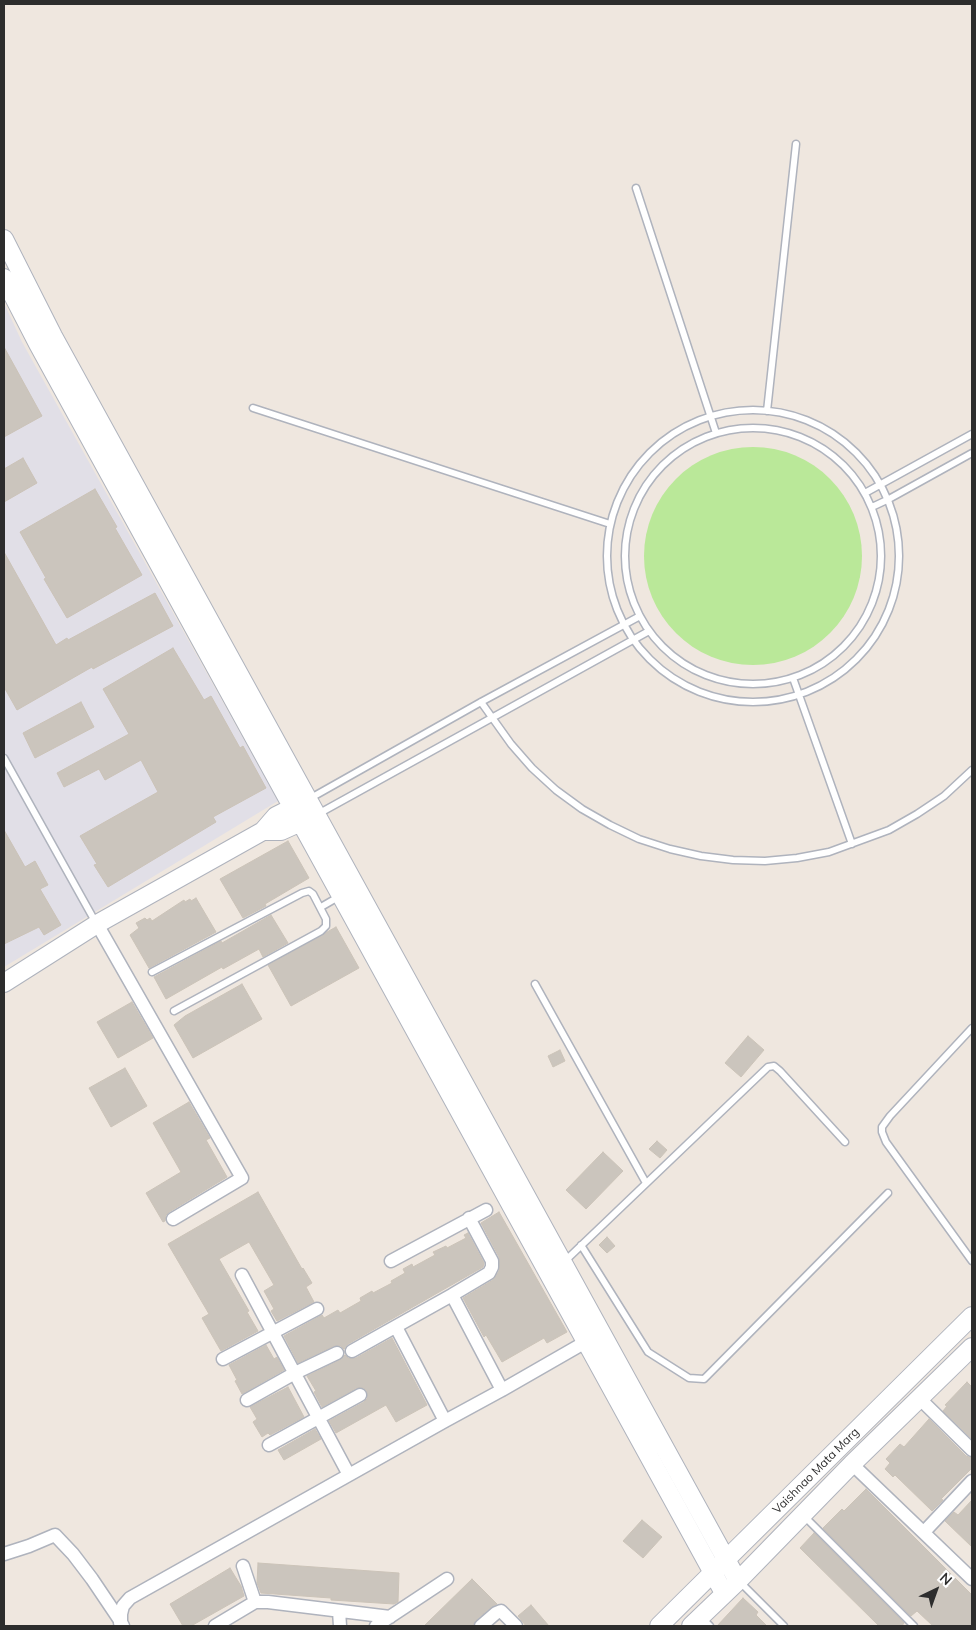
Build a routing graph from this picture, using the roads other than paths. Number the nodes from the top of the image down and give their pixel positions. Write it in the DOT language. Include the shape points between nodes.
graph roads {
  1 [pos="796,144"];
  2 [pos="636,188"];
  3 [pos="4,240"];
  4 [pos="4,278"];
  5 [pos="253,408"];
  6 [pos="767,410"];
  7 [pos="710,416"];
  8 [pos="716,433"];
  9 [pos="972,434"];
  10 [pos="972,453"];
  11 [pos="882,484"];
  12 [pos="865,493"];
  13 [pos="889,500"];
  14 [pos="872,507"];
  15 [pos="610,524"];
  16 [pos="640,616"];
  17 [pos="624,624"];
  18 [pos="649,630"];
  19 [pos="634,639"];
  20 [pos="793,678"];
  21 [pos="798,695"];
  22 [pos="481,702"];
  23 [pos="492,718"];
  24 [pos="4,758"];
  25 [pos="972,770"];
  26 [pos="305,811"];
  27 [pos="852,844"];
  28 [pos="341,895"];
  29 [pos="320,907"];
  30 [pos="97,924"];
  31 [pos="152,972"];
  32 [pos="4,982"];
  33 [pos="535,984"];
  34 [pos="174,1010"];
  35 [pos="972,1028"];
  36 [pos="845,1142"];
  37 [pos="646,1183"];
  38 [pos="888,1193"];
  39 [pos="486,1210"];
  40 [pos="469,1218"];
  41 [pos="173,1219"];
  42 [pos="581,1246"];
  43 [pos="972,1261"];
  44 [pos="391,1262"];
  45 [pos="564,1262"];
  46 [pos="242,1275"];
  47 [pos="452,1295"];
  48 [pos="316,1309"];
  49 [pos="972,1316"];
  50 [pos="396,1327"];
  51 [pos="602,1332"];
  52 [pos="273,1333"];
  53 [pos="587,1342"];
  54 [pos="972,1347"];
  55 [pos="352,1351"];
  56 [pos="337,1353"];
  57 [pos="223,1358"];
  58 [pos="294,1373"];
  59 [pos="502,1390"];
  60 [pos="360,1395"];
  61 [pos="919,1398"];
  62 [pos="246,1400"];
  63 [pos="318,1417"];
  64 [pos="445,1421"];
  65 [pos="269,1444"];
  66 [pos="972,1450"];
  67 [pos="852,1464"];
  68 [pos="349,1475"];
  69 [pos="972,1481"];
  70 [pos="803,1515"];
  71 [pos="924,1532"];
  72 [pos="4,1554"];
  73 [pos="726,1560"];
  74 [pos="244,1566"];
  75 [pos="713,1573"];
  76 [pos="447,1579"];
  77 [pos="972,1579"];
  78 [pos="738,1581"];
  79 [pos="724,1594"];
  80 [pos="255,1602"];
  81 [pos="339,1611"];
  82 [pos="390,1617"];
  83 [pos="700,1623"];
  84 [pos="120,1625"];
  85 [pos="215,1626"];
  86 [pos="340,1626"];
  87 [pos="376,1626"];
  88 [pos="481,1626"];
  89 [pos="516,1626"];
  90 [pos="659,1626"];
  91 [pos="784,1626"];
  92 [pos="914,1626"];
  1 -- 6 [label="lane"];
  2 -- 7 [label="lane"];
  3 -- 26 [label="street"];
  4 -- 26 [label="street" via="42,353"];
  5 -- 15 [label="lane"];
  6 -- 7 [label="lane" via="733,411"];
  6 -- 11 [label="lane" via="809,421 831,432 852,448"];
  7 -- 8 [label="lane"];
  7 -- 15 [label="lane" via="685,426 646,454 629,477"];
  8 -- 12 [label="lane" via="758,427 802,437 840,461"];
  8 -- 16 [label="lane" via="693,441 674,454 644,486 634,506 624,550 630,594"];
  9 -- 11 [label="lane"];
  10 -- 13 [label="lane"];
  11 -- 12 [label="lane"];
  11 -- 13 [label="lane"];
  12 -- 14 [label="lane"];
  13 -- 14 [label="lane"];
  13 -- 21 [label="lane" via="900,562 898,584 889,612 862,655 829,681"];
  14 -- 20 [label="lane" via="881,539 882,562 872,605 853,637 832,658"];
  15 -- 17 [label="lane" via="608,571 612,596"];
  16 -- 17 [label="lane"];
  16 -- 18 [label="lane"];
  17 -- 19 [label="lane"];
  17 -- 22 [label="lane"];
  18 -- 19 [label="lane"];
  18 -- 20 [label="lane" via="684,664 704,675 748,684"];
  19 -- 21 [label="lane" via="655,664 698,691 748,702"];
  19 -- 23 [label="lane"];
  20 -- 21 [label="lane"];
  21 -- 27 [label="lane"];
  22 -- 23 [label="lane"];
  22 -- 26 [label="lane"];
  23 -- 26 [label="lane"];
  23 -- 27 [label="lane" via="532,768 556,790 582,809 639,839 693,855 765,861 829,852"];
  24 -- 30 [label="lane"];
  25 -- 27 [label="lane" via="944,796 917,814 889,830"];
  26 -- 28 [label="street"];
  26 -- 30 [label="street" via="276,816 263,831"];
  26 -- 45 [label="street"];
  28 -- 29 [label="lane"];
  28 -- 53 [label="street"];
  29 -- 31 [label="lane" via="313,894 302,892"];
  29 -- 34 [label="lane" via="326,919 322,931"];
  30 -- 32 [label="street"];
  30 -- 41 [label="street" via="242,1178"];
  33 -- 37 [label="lane"];
  35 -- 43 [label="lane" via="890,1116 882,1132"];
  36 -- 37 [label="lane" via="780,1071 774,1066 768,1067"];
  37 -- 42 [label="lane"];
  38 -- 42 [label="lane" via="704,1379 689,1378 648,1352"];
  39 -- 40 [label="street"];
  40 -- 44 [label="street"];
  40 -- 47 [label="street" via="492,1261 492,1267 489,1273"];
  42 -- 45 [label="lane"];
  45 -- 51 [label="street"];
  46 -- 52 [label="street"];
  47 -- 50 [label="street"];
  47 -- 59 [label="street"];
  48 -- 52 [label="street"];
  49 -- 73 [label="street, Vaishnao Mata Marg"];
  50 -- 55 [label="street"];
  50 -- 64 [label="street"];
  51 -- 53 [label="street"];
  51 -- 73 [label="street"];
  52 -- 57 [label="street"];
  52 -- 58 [label="street"];
  53 -- 59 [label="street"];
  53 -- 75 [label="street"];
  54 -- 61 [label="street, Vaishnao Mata Marg"];
  56 -- 58 [label="street"];
  58 -- 62 [label="street"];
  58 -- 63 [label="street"];
  59 -- 64 [label="street"];
  60 -- 63 [label="street"];
  61 -- 66 [label="street"];
  61 -- 67 [label="street, Vaishnao Mata Marg"];
  63 -- 65 [label="street"];
  63 -- 68 [label="street"];
  64 -- 68 [label="street"];
  67 -- 70 [label="street, Vaishnao Mata Marg"];
  67 -- 71 [label="street"];
  68 -- 84 [label="street" via="130,1598 123,1606"];
  69 -- 71 [label="street"];
  70 -- 78 [label="street, Vaishnao Mata Marg"];
  70 -- 92 [label="lane"];
  71 -- 77 [label="street"];
  72 -- 84 [label="street" via="55,1535 92,1579"];
  73 -- 75 [label="street, Vaishnao Mata Marg"];
  73 -- 78 [label="street"];
  74 -- 80 [label="street"];
  75 -- 79 [label="street"];
  75 -- 90 [label="street, Vaishnao Mata Marg"];
  76 -- 82 [label="street"];
  78 -- 79 [label="street, Vaishnao Mata Marg"];
  78 -- 91 [label="lane"];
  79 -- 83 [label="street, Vaishnao Mata Marg"];
  80 -- 81 [label="street"];
  80 -- 85 [label="street"];
  81 -- 82 [label="street"];
  81 -- 86 [label="street"];
  82 -- 87 [label="street"];
  88 -- 89 [label="street" via="501,1611"];
}
